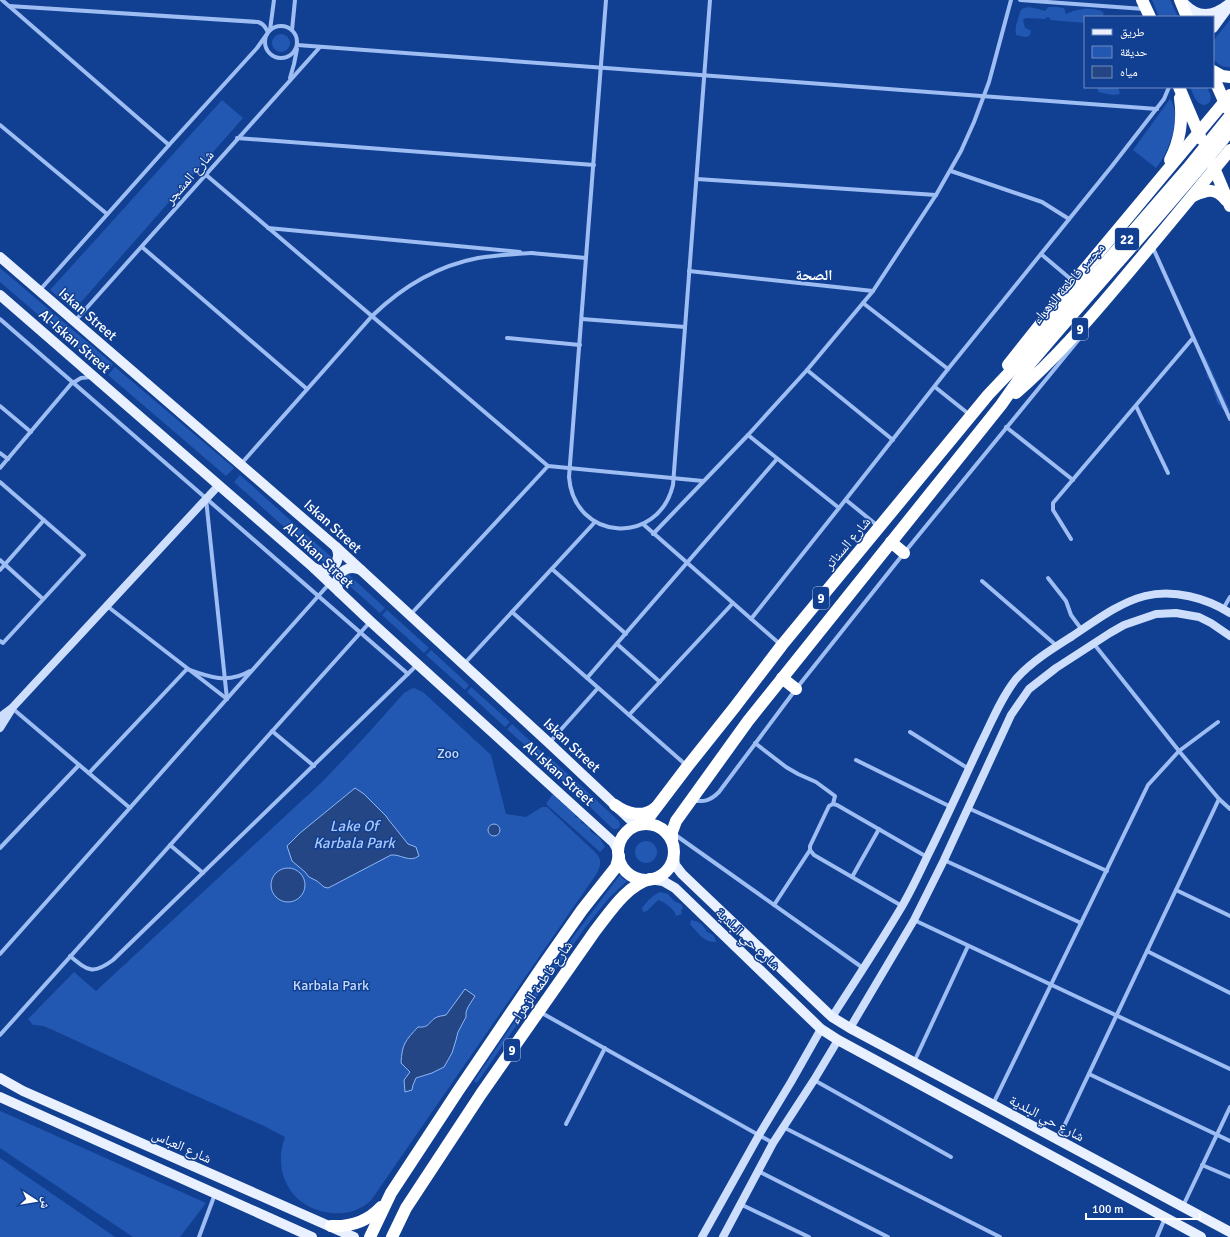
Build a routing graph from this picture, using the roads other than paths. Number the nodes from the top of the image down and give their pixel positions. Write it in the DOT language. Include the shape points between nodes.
graph roads {
  1 [pos="2,0"];
  2 [pos="274,0"];
  3 [pos="295,0"];
  4 [pos="606,0"];
  5 [pos="710,0"];
  6 [pos="1011,0"];
  7 [pos="1020,0"];
  8 [pos="1180,0"];
  9 [pos="1230,4"];
  10 [pos="9,6"];
  11 [pos="1146,9"];
  12 [pos="1187,16"];
  13 [pos="1214,27"];
  14 [pos="292,30"];
  15 [pos="268,32"];
  16 [pos="297,46"];
  17 [pos="320,47"];
  18 [pos="601,68"];
  19 [pos="1214,72"];
  20 [pos="704,75"];
  21 [pos="1230,77"];
  22 [pos="1214,78"];
  23 [pos="290,80"];
  24 [pos="1169,88"];
  25 [pos="1179,88"];
  26 [pos="1179,88"];
  27 [pos="984,96"];
  28 [pos="1227,98"];
  29 [pos="1157,109"];
  30 [pos="1230,115"];
  31 [pos="0,125"];
  32 [pos="1230,131"];
  33 [pos="1199,132"];
  34 [pos="237,138"];
  35 [pos="169,145"];
  36 [pos="1230,150"];
  37 [pos="594,165"];
  38 [pos="1214,169"];
  39 [pos="951,171"];
  40 [pos="205,174"];
  41 [pos="696,179"];
  42 [pos="1153,187"];
  43 [pos="936,195"];
  44 [pos="1192,196"];
  45 [pos="1230,206"];
  46 [pos="1181,210"];
  47 [pos="107,214"];
  48 [pos="1069,219"];
  49 [pos="268,228"];
  50 [pos="142,246"];
  51 [pos="1152,246"];
  52 [pos="533,253"];
  53 [pos="1041,254"];
  54 [pos="0,257"];
  55 [pos="586,258"];
  56 [pos="689,271"];
  57 [pos="1074,282"];
  58 [pos="39,291"];
  59 [pos="873,291"];
  60 [pos="1,299"];
  61 [pos="863,303"];
  62 [pos="1098,309"];
  63 [pos="372,316"];
  64 [pos="0,319"];
  65 [pos="582,319"];
  66 [pos="75,321"];
  67 [pos="685,327"];
  68 [pos="507,338"];
  69 [pos="1194,338"];
  70 [pos="580,345"];
  71 [pos="1026,362"];
  72 [pos="948,369"];
  73 [pos="807,370"];
  74 [pos="95,377"];
  75 [pos="73,382"];
  76 [pos="934,387"];
  77 [pos="307,389"];
  78 [pos="988,395"];
  79 [pos="1001,405"];
  80 [pos="0,406"];
  81 [pos="1136,406"];
  82 [pos="971,416"];
  83 [pos="1230,419"];
  84 [pos="1006,427"];
  85 [pos="31,432"];
  86 [pos="748,435"];
  87 [pos="893,440"];
  88 [pos="0,453"];
  89 [pos="8,459"];
  90 [pos="777,459"];
  91 [pos="241,464"];
  92 [pos="548,466"];
  93 [pos="0,468"];
  94 [pos="570,468"];
  95 [pos="1168,473"];
  96 [pos="673,478"];
  97 [pos="1073,480"];
  98 [pos="702,481"];
  99 [pos="0,482"];
  100 [pos="219,485"];
  101 [pos="206,498"];
  102 [pos="846,500"];
  103 [pos="840,508"];
  104 [pos="44,520"];
  105 [pos="595,522"];
  106 [pos="643,524"];
  107 [pos="879,527"];
  108 [pos="653,534"];
  109 [pos="1071,538"];
  110 [pos="891,542"];
  111 [pos="336,546"];
  112 [pos="904,553"];
  113 [pos="0,560"];
  114 [pos="687,563"];
  115 [pos="5,564"];
  116 [pos="314,568"];
  117 [pos="552,569"];
  118 [pos="0,570"];
  119 [pos="361,570"];
  120 [pos="1048,578"];
  121 [pos="982,581"];
  122 [pos="329,584"];
  123 [pos="339,592"];
  124 [pos="318,596"];
  125 [pos="1230,597"];
  126 [pos="43,599"];
  127 [pos="733,603"];
  128 [pos="107,606"];
  129 [pos="1226,611"];
  130 [pos="512,612"];
  131 [pos="410,615"];
  132 [pos="751,619"];
  133 [pos="370,621"];
  134 [pos="1082,630"];
  135 [pos="360,633"];
  136 [pos="626,634"];
  137 [pos="1230,636"];
  138 [pos="0,641"];
  139 [pos="617,644"];
  140 [pos="1094,644"];
  141 [pos="782,645"];
  142 [pos="1057,646"];
  143 [pos="418,664"];
  144 [pos="464,664"];
  145 [pos="187,668"];
  146 [pos="254,668"];
  147 [pos="408,674"];
  148 [pos="224,678"];
  149 [pos="587,678"];
  150 [pos="782,678"];
  151 [pos="660,682"];
  152 [pos="598,688"];
  153 [pos="796,689"];
  154 [pos="227,699"];
  155 [pos="12,708"];
  156 [pos="734,708"];
  157 [pos="629,715"];
  158 [pos="0,717"];
  159 [pos="748,721"];
  160 [pos="1218,722"];
  161 [pos="0,728"];
  162 [pos="272,731"];
  163 [pos="715,731"];
  164 [pos="910,732"];
  165 [pos="549,743"];
  166 [pos="755,743"];
  167 [pos="731,744"];
  168 [pos="1179,751"];
  169 [pos="856,760"];
  170 [pos="79,765"];
  171 [pos="314,766"];
  172 [pos="687,767"];
  173 [pos="968,769"];
  174 [pos="89,773"];
  175 [pos="691,799"];
  176 [pos="1219,799"];
  177 [pos="833,804"];
  178 [pos="615,805"];
  179 [pos="659,805"];
  180 [pos="951,807"];
  181 [pos="130,808"];
  182 [pos="968,808"];
  183 [pos="1230,809"];
  184 [pos="640,824"];
  185 [pos="879,829"];
  186 [pos="672,837"];
  187 [pos="170,845"];
  188 [pos="0,848"];
  189 [pos="810,850"];
  190 [pos="674,857"];
  191 [pos="927,857"];
  192 [pos="944,860"];
  193 [pos="617,861"];
  194 [pos="1107,871"];
  195 [pos="202,873"];
  196 [pos="852,877"];
  197 [pos="650,879"];
  198 [pos="1176,890"];
  199 [pos="774,905"];
  200 [pos="902,906"];
  201 [pos="1230,916"];
  202 [pos="914,920"];
  203 [pos="1081,923"];
  204 [pos="968,946"];
  205 [pos="761,949"];
  206 [pos="1147,951"];
  207 [pos="0,954"];
  208 [pos="70,956"];
  209 [pos="772,960"];
  210 [pos="751,962"];
  211 [pos="863,968"];
  212 [pos="762,972"];
  213 [pos="1050,985"];
  214 [pos="1230,993"];
  215 [pos="539,1011"];
  216 [pos="1116,1016"];
  217 [pos="832,1017"];
  218 [pos="850,1028"];
  219 [pos="821,1029"];
  220 [pos="0,1035"];
  221 [pos="838,1040"];
  222 [pos="605,1048"];
  223 [pos="914,1062"];
  224 [pos="1230,1069"];
  225 [pos="1089,1074"];
  226 [pos="468,1075"];
  227 [pos="0,1078"];
  228 [pos="814,1080"];
  229 [pos="485,1089"];
  230 [pos="458,1092"];
  231 [pos="0,1097"];
  232 [pos="474,1105"];
  233 [pos="993,1105"];
  234 [pos="1230,1107"];
  235 [pos="566,1124"];
  236 [pos="783,1127"];
  237 [pos="759,1135"];
  238 [pos="1217,1135"];
  239 [pos="1058,1140"];
  240 [pos="1230,1142"];
  241 [pos="773,1143"];
  242 [pos="951,1157"];
  243 [pos="1202,1165"];
  244 [pos="758,1171"];
  245 [pos="1230,1177"];
  246 [pos="391,1193"];
  247 [pos="215,1194"];
  248 [pos="740,1204"];
  249 [pos="1182,1206"];
  250 [pos="1165,1218"];
  251 [pos="331,1226"];
  252 [pos="1230,1232"];
  253 [pos="394,1234"];
  254 [pos="200,1237"];
  255 [pos="312,1237"];
  256 [pos="354,1237"];
  257 [pos="370,1237"];
  258 [pos="702,1237"];
  259 [pos="723,1237"];
  260 [pos="809,1237"];
  261 [pos="888,1237"];
  262 [pos="1000,1237"];
  263 [pos="1157,1237"];
  264 [pos="1201,1237"];
  1 -- 10 [label="street"];
  2 -- 15 [label="street"];
  3 -- 14 [label="street"];
  4 -- 18 [label="street"];
  5 -- 20 [label="street"];
  6 -- 27 [label="street"];
  7 -- 11 [label="street"];
  8 -- 9 [label="main road" via="1193,11 1203,14 1214,14"];
  8 -- 12 [label="highway"];
  9 -- 13 [label="main road"];
  10 -- 15 [label="street" via="258,22 262,23"];
  10 -- 35 [label="street"];
  14 -- 15 [label="street" via="279,26"];
  14 -- 16 [label="street" via="297,37"];
  15 -- 16 [label="street" via="265,44 272,56 287,58 295,52"];
  15 -- 35 [label="street" via="257,48"];
  16 -- 17 [label="street"];
  16 -- 23 [label="street"];
  17 -- 18 [label="street"];
  17 -- 23 [label="street, شارع المشجر"];
  18 -- 20 [label="street"];
  18 -- 37 [label="street"];
  19 -- 21 [label="highway"];
  20 -- 27 [label="street"];
  20 -- 41 [label="street"];
  22 -- 28 [label="highway"];
  23 -- 34 [label="street, شارع المشجر"];
  24 -- 29 [label="street"];
  25 -- 33 [label="highway, 9"];
  26 -- 42 [label="highway, 9" via="1181,120 1178,140 1168,164"];
  27 -- 29 [label="street"];
  27 -- 39 [label="street"];
  28 -- 30 [label="highway"];
  28 -- 33 [label="highway"];
  29 -- 48 [label="street"];
  30 -- 71 [label="highway, مجسر فاطمة الزهراء / 22, bridge"];
  31 -- 47 [label="street"];
  32 -- 71 [label="highway, مجسر فاطمة الزهراء / 22, bridge" via="1085,299"];
  33 -- 38 [label="highway, 9"];
  33 -- 42 [label="highway"];
  34 -- 37 [label="street"];
  34 -- 40 [label="street, شارع المشجر"];
  35 -- 47 [label="street"];
  36 -- 38 [label="highway, 9"];
  37 -- 55 [label="street"];
  38 -- 44 [label="highway, 9"];
  38 -- 45 [label="highway"];
  39 -- 43 [label="street"];
  39 -- 48 [label="street" via="1042,202"];
  40 -- 49 [label="street"];
  40 -- 50 [label="street, شارع المشجر"];
  41 -- 43 [label="street"];
  41 -- 56 [label="street"];
  42 -- 46 [label="highway" via="1165,181 1178,185 1185,197"];
  42 -- 57 [label="highway, 9"];
  43 -- 59 [label="street"];
  44 -- 45 [label="highway" via="1214,191"];
  44 -- 46 [label="highway, 9"];
  46 -- 51 [label="highway, 9"];
  47 -- 58 [label="street"];
  48 -- 53 [label="street"];
  49 -- 52 [label="street"];
  49 -- 63 [label="street"];
  50 -- 66 [label="street, شارع المشجر"];
  50 -- 77 [label="street"];
  51 -- 62 [label="highway, 9"];
  51 -- 69 [label="street"];
  52 -- 55 [label="street"];
  52 -- 63 [label="street" via="478,258 447,267 403,289"];
  53 -- 57 [label="street"];
  53 -- 72 [label="street"];
  54 -- 58 [label="main road, Iskan Street"];
  55 -- 65 [label="street"];
  56 -- 59 [label="street"];
  56 -- 67 [label="street"];
  57 -- 78 [label="highway, 9" via="1016,353"];
  58 -- 66 [label="main road, Iskan Street"];
  59 -- 61 [label="street"];
  60 -- 74 [label="main road, Al-Iskan Street"];
  61 -- 72 [label="street"];
  61 -- 73 [label="street"];
  62 -- 79 [label="highway, 9" via="1044,366"];
  62 -- 84 [label="street" via="1088,328"];
  63 -- 77 [label="street"];
  63 -- 92 [label="street"];
  64 -- 75 [label="street"];
  65 -- 67 [label="street"];
  65 -- 70 [label="street"];
  66 -- 91 [label="main road, Iskan Street"];
  67 -- 96 [label="street"];
  68 -- 70 [label="street"];
  69 -- 81 [label="street"];
  69 -- 83 [label="street"];
  70 -- 94 [label="street"];
  71 -- 78 [label="highway, شارع السناتر / 22"];
  71 -- 79 [label="highway, 22"];
  72 -- 76 [label="street"];
  73 -- 86 [label="street"];
  73 -- 87 [label="street"];
  74 -- 75 [label="street" via="85,377"];
  74 -- 100 [label="main road, Al-Iskan Street"];
  75 -- 85 [label="street"];
  75 -- 101 [label="street"];
  76 -- 82 [label="street"];
  76 -- 87 [label="street"];
  77 -- 91 [label="street"];
  78 -- 82 [label="highway, شارع السناتر / 9"];
  79 -- 110 [label="highway, 9"];
  80 -- 85 [label="street"];
  81 -- 95 [label="street"];
  81 -- 97 [label="street"];
  82 -- 107 [label="highway, شارع السناتر / 9"];
  84 -- 97 [label="street"];
  84 -- 112 [label="street"];
  85 -- 89 [label="street"];
  86 -- 90 [label="street"];
  86 -- 98 [label="street"];
  87 -- 102 [label="street"];
  88 -- 89 [label="street"];
  89 -- 93 [label="street"];
  90 -- 103 [label="street"];
  90 -- 114 [label="street"];
  91 -- 111 [label="main road, Iskan Street"];
  92 -- 94 [label="street"];
  92 -- 131 [label="street"];
  94 -- 96 [label="street"];
  94 -- 105 [label="street" via="570,484 576,502"];
  96 -- 98 [label="street"];
  96 -- 106 [label="street" via="665,504 655,516"];
  97 -- 109 [label="street" via="1053,503 1052,508"];
  98 -- 108 [label="street"];
  99 -- 104 [label="street"];
  100 -- 101 [label="main road"];
  100 -- 116 [label="main road, Al-Iskan Street"];
  101 -- 124 [label="street"];
  101 -- 128 [label="main road"];
  101 -- 148 [label="street"];
  102 -- 103 [label="street"];
  102 -- 107 [label="street"];
  103 -- 132 [label="street"];
  104 -- 115 [label="street"];
  104 -- 126 [label="street" via="84,555"];
  105 -- 106 [label="street" via="618,528"];
  105 -- 117 [label="street"];
  106 -- 108 [label="street"];
  107 -- 141 [label="highway, شارع السناتر / 9"];
  108 -- 114 [label="street"];
  110 -- 112 [label="highway"];
  110 -- 150 [label="highway, 9"];
  111 -- 116 [label="main road" via="338,556 335,564 327,570"];
  111 -- 119 [label="main road, Iskan Street"];
  112 -- 153 [label="street"];
  113 -- 115 [label="street"];
  114 -- 127 [label="street"];
  114 -- 136 [label="street"];
  115 -- 118 [label="street"];
  115 -- 126 [label="street"];
  116 -- 122 [label="main road, Al-Iskan Street"];
  117 -- 130 [label="street"];
  117 -- 136 [label="street"];
  119 -- 123 [label="main road" via="352,568 341,572 337,580"];
  119 -- 131 [label="main road, Iskan Street"];
  120 -- 134 [label="street" via="1066,601 1071,615"];
  121 -- 142 [label="street"];
  122 -- 123 [label="main road, Al-Iskan Street"];
  122 -- 124 [label="street"];
  123 -- 133 [label="main road, Al-Iskan Street"];
  124 -- 135 [label="street"];
  124 -- 146 [label="street"];
  125 -- 129 [label="street"];
  126 -- 138 [label="street" via="3,644"];
  127 -- 132 [label="street"];
  127 -- 151 [label="street"];
  128 -- 145 [label="street"];
  128 -- 155 [label="main road"];
  129 -- 134 [label="main road" via="1188,596 1154,594 1108,613"];
  130 -- 144 [label="street"];
  130 -- 149 [label="street"];
  131 -- 144 [label="main road, Iskan Street"];
  132 -- 141 [label="street"];
  133 -- 135 [label="street"];
  133 -- 143 [label="main road, Al-Iskan Street"];
  134 -- 142 [label="main road"];
  135 -- 147 [label="street"];
  135 -- 162 [label="street"];
  136 -- 139 [label="street"];
  137 -- 140 [label="main road" via="1199,617 1176,612 1156,614 1124,625"];
  139 -- 149 [label="street"];
  139 -- 151 [label="street"];
  140 -- 168 [label="street"];
  140 -- 182 [label="main road" via="1029,689 1011,715"];
  141 -- 156 [label="highway, شارع السناتر / 9"];
  142 -- 173 [label="main road" via="1029,666 1007,691"];
  143 -- 147 [label="street"];
  143 -- 193 [label="main road, Al-Iskan Street" via="613,842"];
  144 -- 165 [label="main road, Iskan Street"];
  145 -- 148 [label="street" via="206,676"];
  145 -- 154 [label="street"];
  145 -- 174 [label="street"];
  146 -- 148 [label="street" via="239,676"];
  146 -- 154 [label="street"];
  147 -- 171 [label="street"];
  148 -- 154 [label="street"];
  149 -- 152 [label="street"];
  150 -- 153 [label="highway"];
  150 -- 159 [label="highway, 9"];
  151 -- 157 [label="street"];
  152 -- 157 [label="street"];
  152 -- 165 [label="street"];
  153 -- 166 [label="street"];
  154 -- 181 [label="street"];
  155 -- 158 [label="main road"];
  155 -- 161 [label="main road"];
  155 -- 170 [label="street"];
  156 -- 159 [label="highway" via="732,714 736,722 742,724"];
  156 -- 163 [label="highway, شارع السناتر / 9"];
  157 -- 172 [label="street"];
  159 -- 167 [label="highway, 9"];
  160 -- 168 [label="street"];
  162 -- 171 [label="street"];
  162 -- 187 [label="street"];
  163 -- 167 [label="highway" via="722,728 729,730 732,736"];
  163 -- 172 [label="highway, شارع السناتر / 9"];
  164 -- 173 [label="street"];
  165 -- 178 [label="main road, Iskan Street"];
  166 -- 175 [label="street" via="714,797 703,801"];
  166 -- 177 [label="street" via="786,767 816,782 835,796"];
  167 -- 175 [label="highway, 9"];
  168 -- 176 [label="street"];
  168 -- 194 [label="street" via="1148,785"];
  169 -- 180 [label="street"];
  170 -- 174 [label="street"];
  170 -- 188 [label="street"];
  171 -- 195 [label="street"];
  172 -- 179 [label="highway, شارع السناتر / 9"];
  173 -- 180 [label="main road"];
  174 -- 181 [label="street"];
  175 -- 186 [label="highway, 9" via="676,821"];
  176 -- 183 [label="street"];
  176 -- 198 [label="street"];
  177 -- 185 [label="street"];
  177 -- 189 [label="street" via="829,806"];
  178 -- 179 [label="highway" via="627,812 638,814 649,812"];
  178 -- 184 [label="main road, Iskan Street" via="634,823"];
  179 -- 184 [label="highway, شارع السناتر / 9" via="646,821"];
  180 -- 191 [label="main road"];
  181 -- 207 [label="street"];
  182 -- 192 [label="main road"];
  182 -- 194 [label="street"];
  184 -- 186 [label="highway" via="659,827"];
  184 -- 193 [label="highway, 9" via="625,833"];
  185 -- 191 [label="street"];
  185 -- 196 [label="street"];
  186 -- 190 [label="highway"];
  186 -- 199 [label="street"];
  187 -- 195 [label="street"];
  187 -- 208 [label="street"];
  189 -- 196 [label="street" via="814,855"];
  189 -- 199 [label="street"];
  190 -- 197 [label="highway, 9" via="668,869"];
  190 -- 205 [label="main road, شارع حي البلدية" via="675,865 680,872"];
  191 -- 200 [label="main road"];
  192 -- 202 [label="main road"];
  192 -- 203 [label="street"];
  193 -- 197 [label="highway" via="633,876"];
  193 -- 226 [label="highway, شارع فاطمة الزهراء / 9"];
  194 -- 203 [label="street"];
  195 -- 208 [label="street" via="107,964 94,970 86,969"];
  196 -- 200 [label="street"];
  197 -- 210 [label="main road, شارع حي البلدية" via="670,884"];
  197 -- 215 [label="highway, شارع فاطمة الزهراء / 9" via="634,887 622,898"];
  198 -- 201 [label="street"];
  198 -- 206 [label="street"];
  199 -- 211 [label="street"];
  200 -- 211 [label="main road"];
  202 -- 204 [label="street"];
  202 -- 218 [label="main road"];
  203 -- 213 [label="street"];
  204 -- 213 [label="street"];
  204 -- 223 [label="street"];
  205 -- 209 [label="main road, شارع حي البلدية"];
  205 -- 210 [label="main road" via="760,956"];
  206 -- 214 [label="street"];
  206 -- 216 [label="street"];
  208 -- 220 [label="street"];
  209 -- 212 [label="main road" via="763,965"];
  209 -- 217 [label="main road, شارع حي البلدية"];
  210 -- 212 [label="main road, شارع حي البلدية"];
  211 -- 217 [label="main road"];
  212 -- 219 [label="main road, شارع حي البلدية"];
  213 -- 216 [label="street"];
  213 -- 233 [label="street"];
  215 -- 222 [label="street"];
  215 -- 229 [label="highway, شارع فاطمة الزهراء / 9"];
  216 -- 224 [label="street"];
  216 -- 225 [label="street"];
  217 -- 218 [label="main road, شارع حي البلدية"];
  218 -- 223 [label="main road, شارع حي البلدية"];
  219 -- 221 [label="main road, شارع حي البلدية"];
  219 -- 237 [label="main road"];
  221 -- 228 [label="main road"];
  221 -- 250 [label="main road"];
  222 -- 235 [label="street"];
  222 -- 237 [label="street"];
  223 -- 233 [label="main road, شارع حي البلدية"];
  225 -- 238 [label="street"];
  225 -- 239 [label="street"];
  226 -- 229 [label="highway" via="472,1085 478,1089"];
  226 -- 230 [label="highway, شارع فاطمة الزهراء / 9"];
  227 -- 251 [label="main road, شارع العباس" via="30,1094"];
  228 -- 236 [label="main road"];
  228 -- 242 [label="street"];
  229 -- 232 [label="highway, شارع فاطمة الزهراء / 9"];
  230 -- 232 [label="highway" via="470,1095"];
  230 -- 246 [label="highway, شارع فاطمة الزهراء / 9"];
  231 -- 247 [label="main road"];
  232 -- 253 [label="highway, شارع فاطمة الزهراء / 9" via="406,1208"];
  233 -- 239 [label="main road, شارع حي البلدية"];
  234 -- 238 [label="street"];
  236 -- 241 [label="main road"];
  236 -- 262 [label="street"];
  237 -- 241 [label="street"];
  237 -- 258 [label="main road"];
  238 -- 240 [label="street"];
  238 -- 243 [label="street"];
  239 -- 249 [label="main road, شارع حي البلدية"];
  241 -- 244 [label="main road"];
  243 -- 245 [label="street"];
  243 -- 249 [label="street"];
  244 -- 248 [label="main road"];
  244 -- 261 [label="street"];
  246 -- 251 [label="highway" via="380,1209 363,1220 351,1225"];
  246 -- 257 [label="highway, شارع فاطمة الزهراء / 9"];
  247 -- 254 [label="street"];
  247 -- 255 [label="main road"];
  248 -- 259 [label="main road"];
  248 -- 260 [label="street"];
  249 -- 252 [label="main road, شارع حي البلدية"];
  250 -- 263 [label="street"];
  250 -- 264 [label="main road"];
  251 -- 256 [label="main road, شارع العباس"];
}
